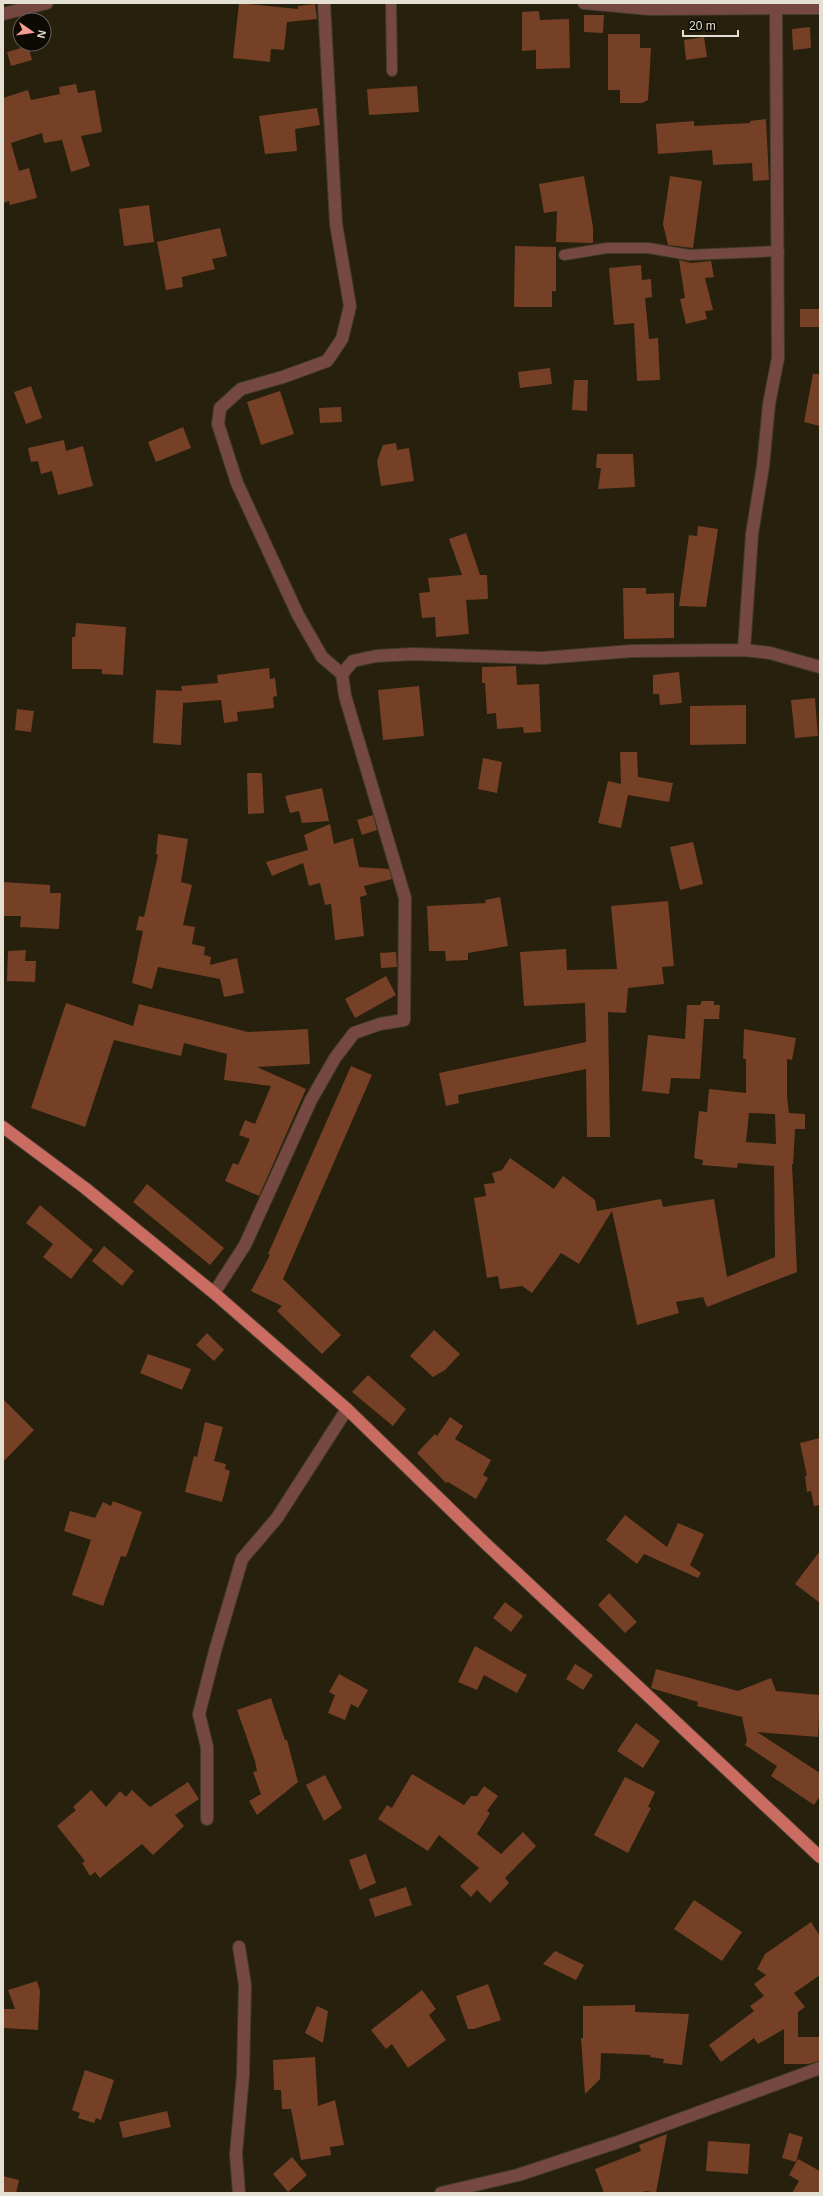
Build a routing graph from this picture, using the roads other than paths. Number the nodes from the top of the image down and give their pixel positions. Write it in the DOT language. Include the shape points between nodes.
graph roads {
  1 [pos="47,3"];
  2 [pos="324,3"];
  3 [pos="392,3"];
  4 [pos="584,3"];
  5 [pos="754,6"];
  6 [pos="820,8"];
  7 [pos="776,10"];
  8 [pos="3,14"];
  9 [pos="392,71"];
  10 [pos="779,251"];
  11 [pos="564,255"];
  12 [pos="744,650"];
  13 [pos="820,667"];
  14 [pos="342,674"];
  15 [pos="3,1128"];
  16 [pos="214,1293"];
  17 [pos="347,1409"];
  18 [pos="207,1819"];
  19 [pos="820,1857"];
  20 [pos="239,1947"];
  21 [pos="820,2068"];
  22 [pos="485,2182"];
  23 [pos="239,2193"];
  24 [pos="441,2193"];
  25 [pos="474,2193"];
  1 -- 8 [label="street"];
  2 -- 14 [label="street" via="336,224 350,306 342,339 327,361 241,389 220,408 218,424 237,483 298,615 322,657"];
  3 -- 9 [label="lane"];
  4 -- 5 [label="street" via="650,9"];
  5 -- 7 [label="street"];
  6 -- 7 [label="street"];
  7 -- 10 [label="street"];
  10 -- 11 [label="lane" via="688,255 648,248 607,248"];
  10 -- 12 [label="street" via="778,358 769,404 763,466 752,534"];
  12 -- 13 [label="street" via="770,653"];
  12 -- 14 [label="street" via="632,651 542,658 413,654 376,656 353,661"];
  14 -- 16 [label="street" via="346,696 405,898 404,1020 380,1024 354,1033 335,1058 311,1100 245,1245"];
  15 -- 16 [label="main road" via="85,1188"];
  16 -- 17 [label="main road"];
  17 -- 18 [label="street" via="277,1518 242,1559 200,1714 206,1747"];
  17 -- 19 [label="main road" via="485,1543"];
  20 -- 23 [label="street" via="245,1985 243,2075 236,2154"];
  21 -- 22 [label="street" via="618,2142 518,2175"];
  22 -- 24 [label="street"];
  22 -- 25 [label="street"];
}
